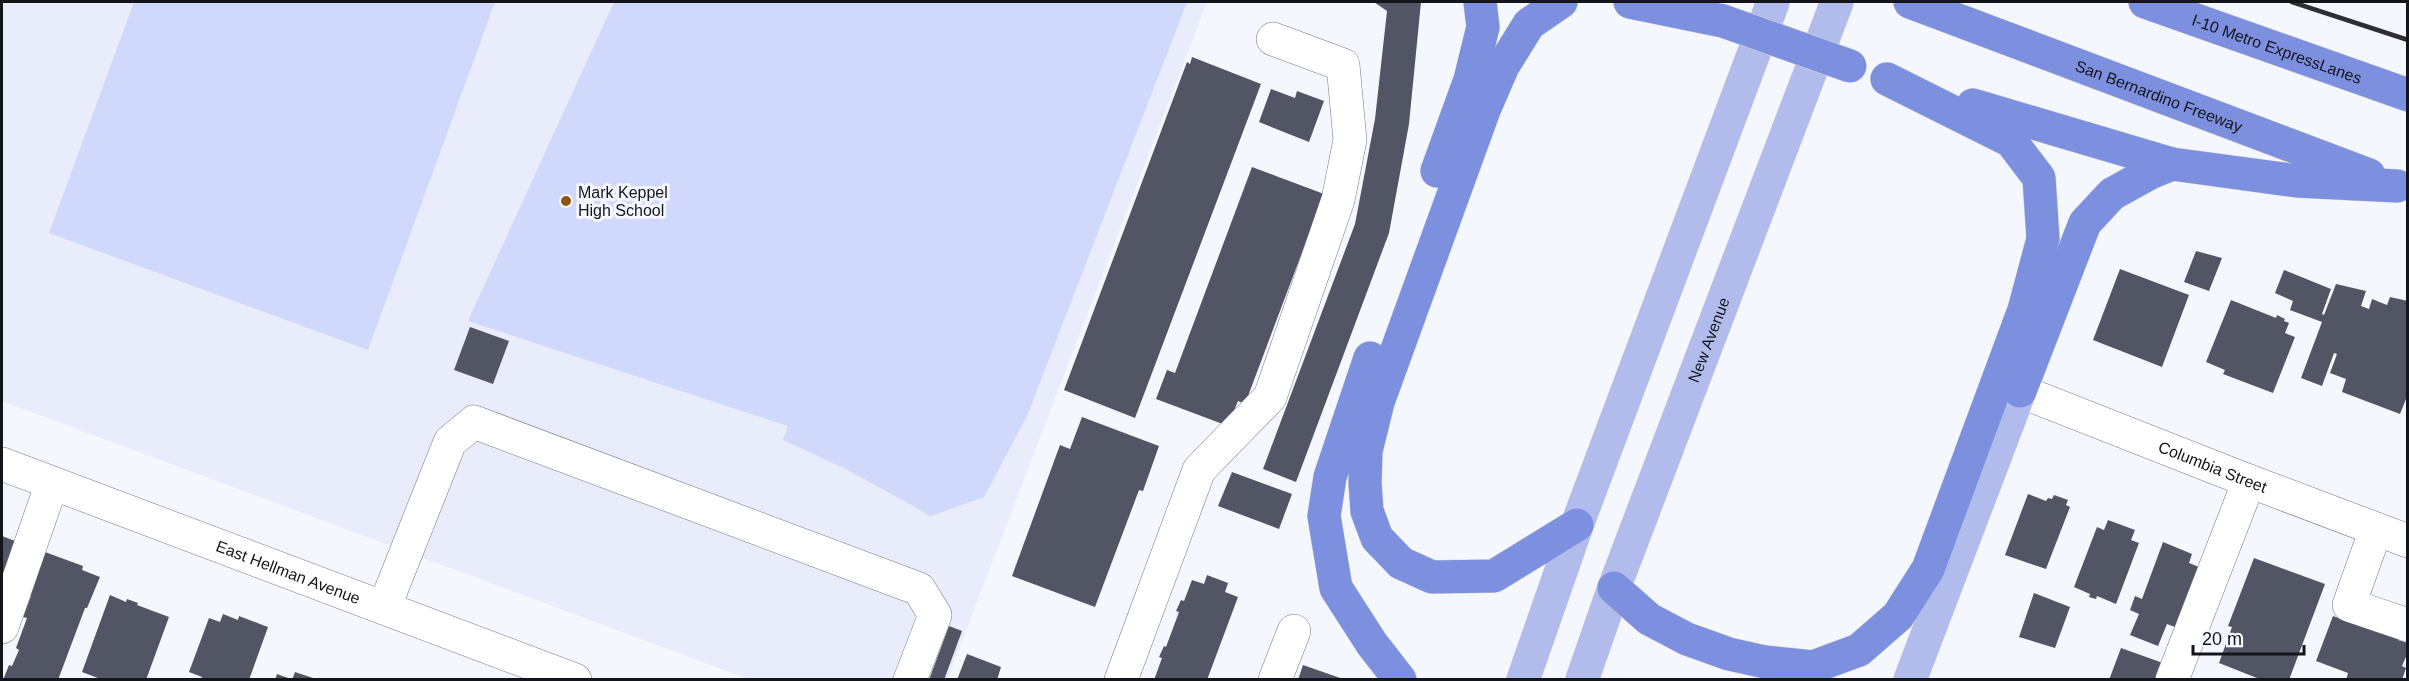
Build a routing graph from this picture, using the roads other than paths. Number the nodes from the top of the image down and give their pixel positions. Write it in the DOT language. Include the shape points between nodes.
graph roads {
  1 [pos="1480,2"];
  2 [pos="1561,2"];
  3 [pos="1630,2"];
  4 [pos="1671,2"];
  5 [pos="1773,2"];
  6 [pos="1837,2"];
  7 [pos="1911,2"];
  8 [pos="2145,2"];
  9 [pos="1723,21"];
  10 [pos="1273,39"];
  11 [pos="1887,79"];
  12 [pos="2408,93"];
  13 [pos="2172,164"];
  14 [pos="2402,188"];
  15 [pos="2020,391"];
  16 [pos="2,464"];
  17 [pos="2249,482"];
  18 [pos="52,483"];
  19 [pos="1577,525"];
  20 [pos="2376,529"];
  21 [pos="2408,541"];
  22 [pos="1614,588"];
  23 [pos="384,608"];
  24 [pos="2408,625"];
  25 [pos="2,627"];
  26 [pos="1294,631"];
  27 [pos="575,680"];
  28 [pos="910,680"];
  29 [pos="1121,680"];
  30 [pos="1275,680"];
  31 [pos="1400,680"];
  32 [pos="1523,680"];
  33 [pos="1582,680"];
  34 [pos="1910,680"];
  35 [pos="2172,680"];
  1 -- 31 [label="highway" via="1483,27 1470,80 1356,398 1330,477 1324,516 1336,588"];
  2 -- 19 [label="highway" via="1530,24 1503,66 1484,110 1378,402 1366,451 1365,483 1367,511 1377,538 1401,563 1432,577 1494,576"];
  3 -- 9 [label="highway"];
  4 -- 9 [label="highway"];
  5 -- 19 [label="main road"];
  6 -- 22 [label="main road, New Avenue"];
  7 -- 14 [label="highway, San Bernardino Freeway"];
  8 -- 12 [label="highway, I-10 Metro ExpressLanes"];
  9 -- 11 [label="highway, bridge"];
  10 -- 29 [label="street" via="1343,65 1350,140 1338,200 1270,397 1199,471"];
  11 -- 13 [label="highway"];
  11 -- 22 [label="highway" via="2011,141 2039,178 2043,239 2024,310 1928,569 1898,616 1859,650 1813,667 1765,662 1688,639 1649,619"];
  13 -- 14 [label="highway" via="2297,181"];
  13 -- 15 [label="highway" via="2112,194 2085,223"];
  15 -- 17 [label="street, Columbia Street"];
  15 -- 34 [label="main road"];
  16 -- 18 [label="street, East Hellman Avenue"];
  17 -- 20 [label="street, Columbia Street"];
  17 -- 35 [label="street"];
  18 -- 23 [label="street, East Hellman Avenue"];
  18 -- 25 [label="street"];
  19 -- 32 [label="main road"];
  20 -- 21 [label="street, Columbia Street"];
  20 -- 24 [label="street" via="2349,605"];
  22 -- 33 [label="main road, New Avenue"];
  23 -- 27 [label="street, East Hellman Avenue"];
  23 -- 28 [label="street" via="450,442 474,422 919,589 936,615"];
  26 -- 30 [label="street"];
}
